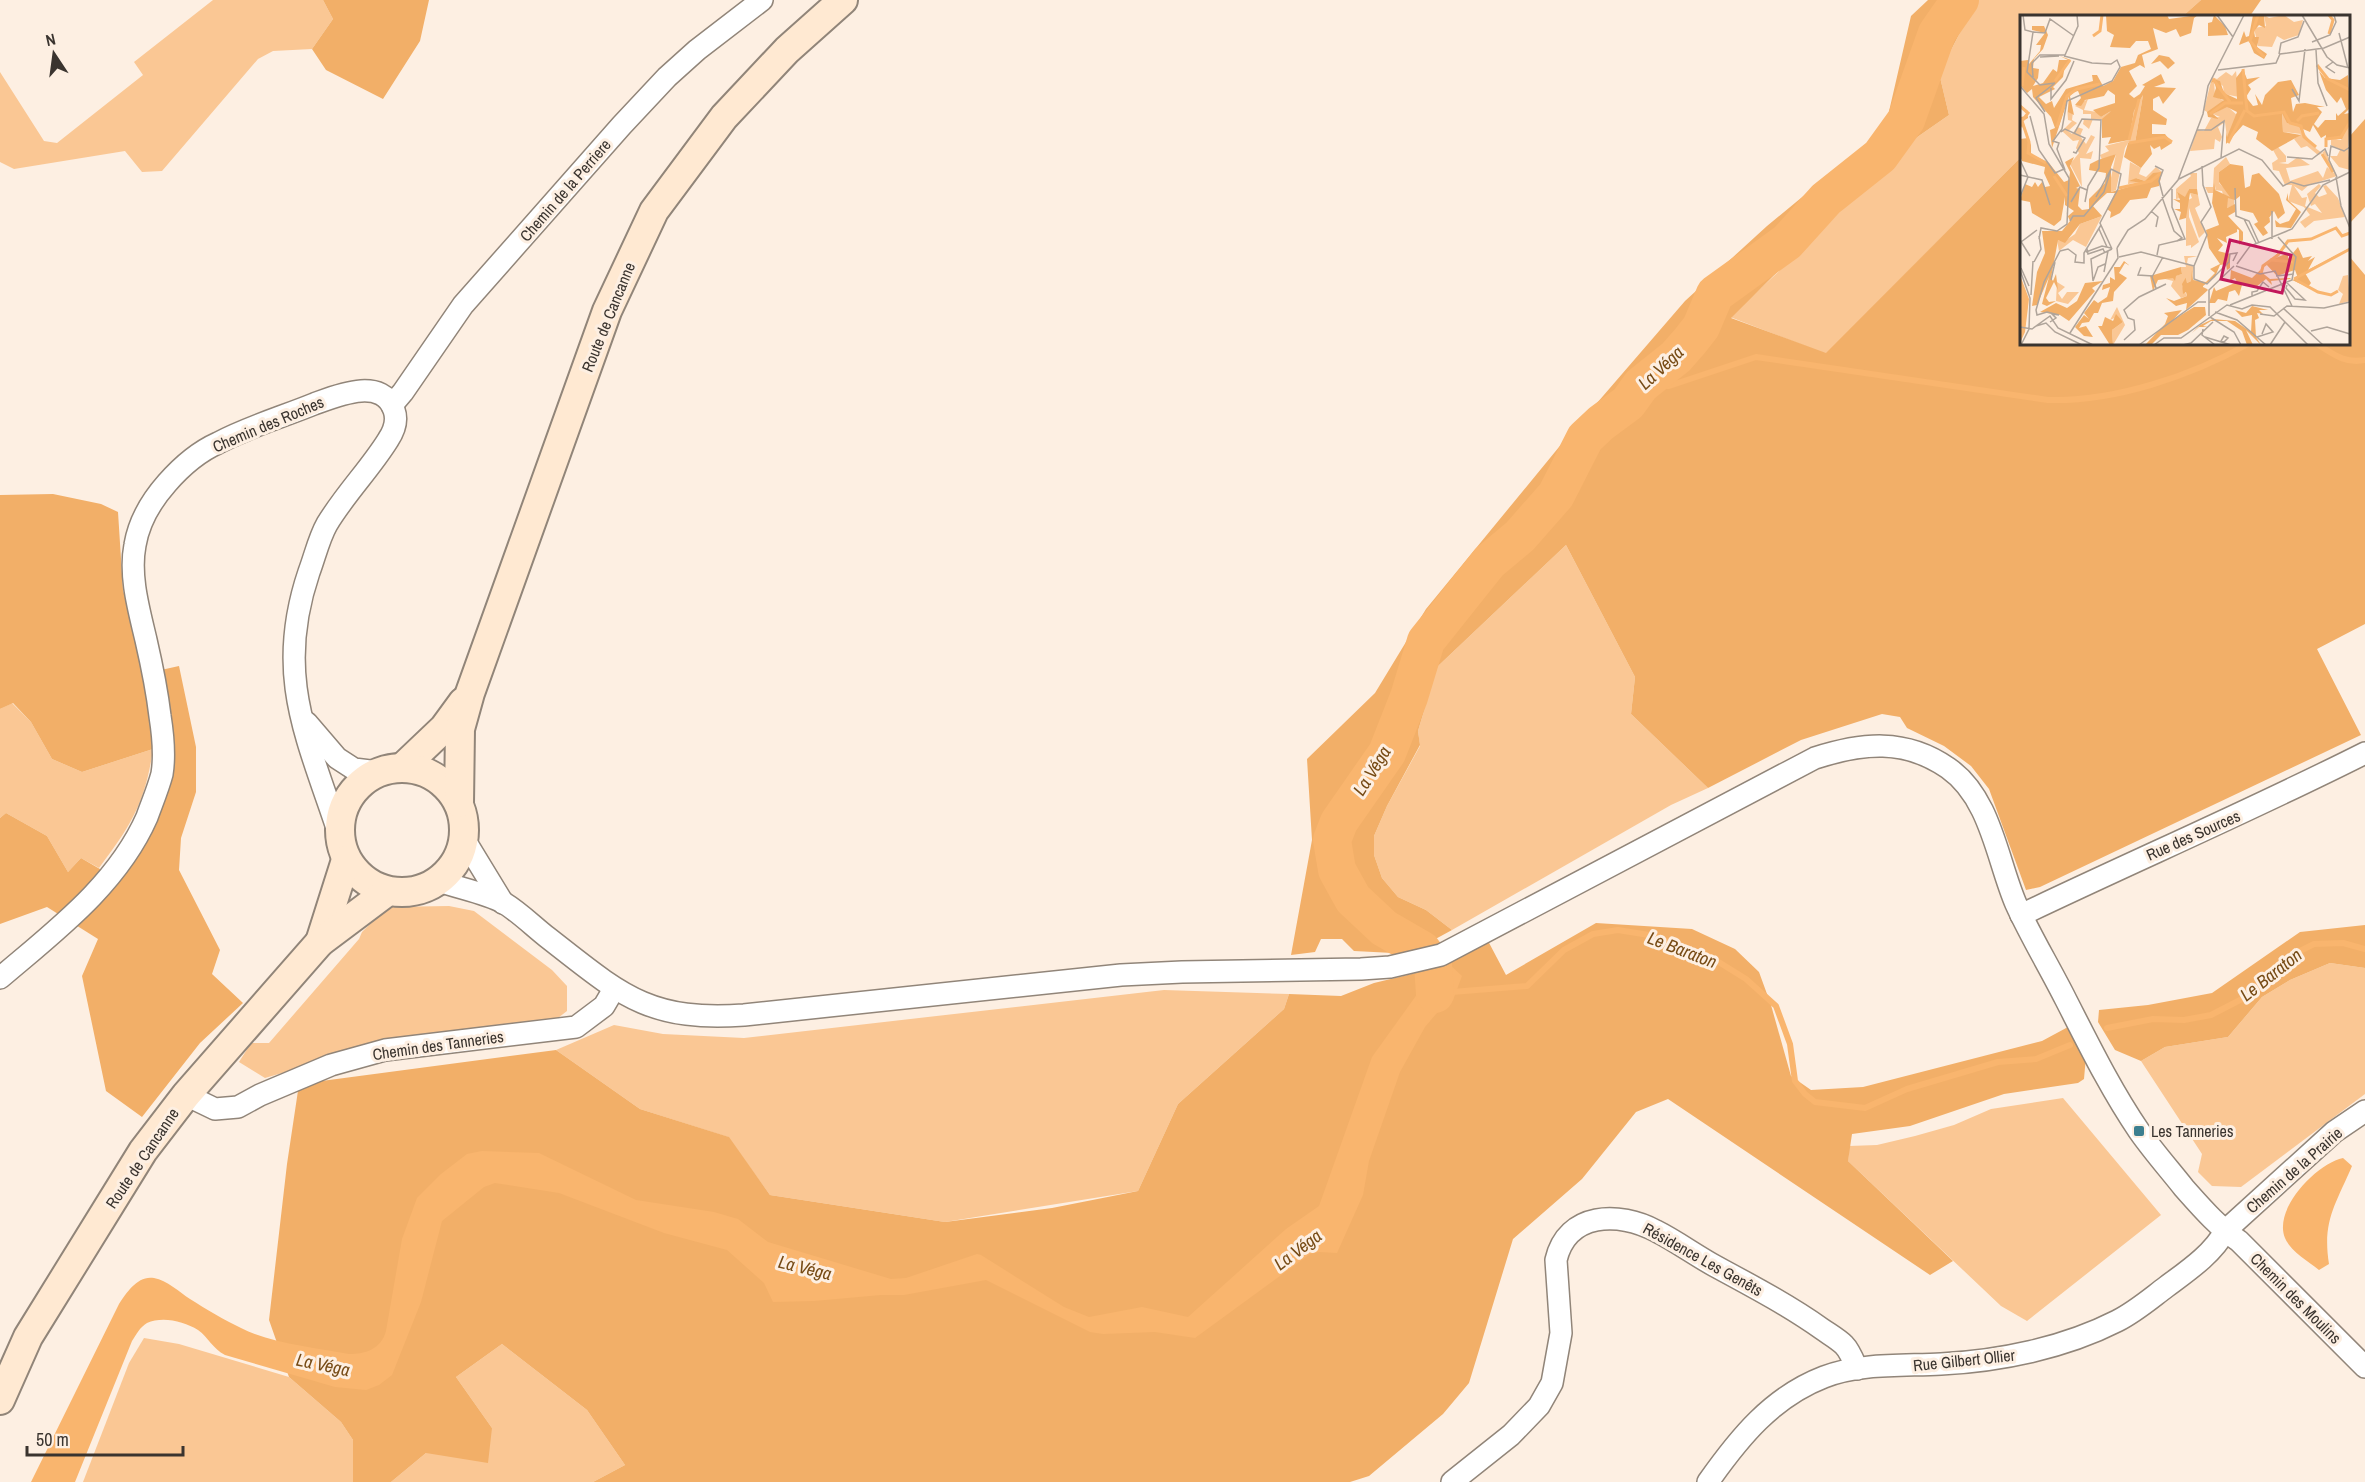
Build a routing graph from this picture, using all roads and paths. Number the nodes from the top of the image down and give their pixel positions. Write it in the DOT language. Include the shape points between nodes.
graph roads {
  1 [pos="762,0"];
  2 [pos="843,0"];
  3 [pos="392,405"];
  4 [pos="470,693"];
  5 [pos="299,714"];
  6 [pos="2365,753"];
  7 [pos="391,770"];
  8 [pos="459,803"];
  9 [pos="464,839"];
  10 [pos="342,847"];
  11 [pos="438,881"];
  12 [pos="388,891"];
  13 [pos="503,903"];
  14 [pos="2021,915"];
  15 [pos="320,942"];
  16 [pos="0,978"];
  17 [pos="614,989"];
  18 [pos="186,1095"];
  19 [pos="2365,1111"];
  20 [pos="2224,1231"];
  21 [pos="2365,1367"];
  22 [pos="1857,1369"];
  23 [pos="0,1400"];
  24 [pos="1452,1482"];
  25 [pos="1708,1482"];
  1 -- 3 [label="street, Chemin de la Perriere" via="697,50 622,125 464,305"];
  2 -- 4 [label="main road, Route de Cancanne" via="787,50 724,117 654,211 607,310"];
  3 -- 5 [label="street" via="396,419 392,433 327,525 305,584 293,644"];
  3 -- 16 [label="street, Chemin des Roches" via="372,392 349,392 217,443 184,466 149,506 135,543 133,561 163,736 162,772 136,839 91,898"];
  4 -- 7 [label="main road, Route de Cancanne" via="444,728"];
  4 -- 8 [label="main road, Route de Cancanne" via="460,729"];
  5 -- 7 [label="street" via="337,758 354,769"];
  5 -- 10 [label="street"];
  6 -- 14 [label="street, Rue des Sources" via="2260,806"];
  7 -- 8 [label="main road" via="426,772 445,784"];
  7 -- 10 [label="main road" via="356,787 342,809"];
  8 -- 9 [label="main road"];
  9 -- 11 [label="main road" via="456,863"];
  9 -- 13 [label="street"];
  10 -- 12 [label="main road" via="357,874"];
  10 -- 15 [label="main road, Route de Cancanne"];
  11 -- 12 [label="main road" via="423,890"];
  11 -- 13 [label="street"];
  12 -- 15 [label="main road, Route de Cancanne"];
  13 -- 17 [label="street, Chemin des Moulins"];
  14 -- 17 [label="street, Chemin des Moulins" via="1971,790 1949,768 1916,750 1887,745 1840,750 1815,758 1441,955 1410,962 1361,969 1121,975 715,1017 668,1012"];
  14 -- 20 [label="street, Chemin des Moulins" via="2139,1131"];
  15 -- 18 [label="main road, Route de Cancanne"];
  17 -- 18 [label="street, Chemin des Tanneries" via="604,1006 576,1027 385,1050 331,1065 238,1107 215,1108"];
  18 -- 23 [label="main road, Route de Cancanne" via="143,1151 28,1337"];
  19 -- 20 [label="street, Chemin de la Prairie" via="2334,1131"];
  20 -- 21 [label="street, Chemin des Moulins" via="2239,1241"];
  20 -- 22 [label="street, Rue Gilbert Ollier" via="2219,1242 2141,1306 2076,1338 2023,1353 1969,1362"];
  22 -- 24 [label="street, Résidence Les Genêts" via="1845,1346 1793,1308 1704,1261 1656,1230 1622,1219 1599,1219 1576,1226 1557,1253 1561,1333 1552,1383 1539,1406 1511,1435"];
  22 -- 25 [label="street, Rue Gilbert Ollier" via="1822,1378 1781,1400 1749,1429"];
}
